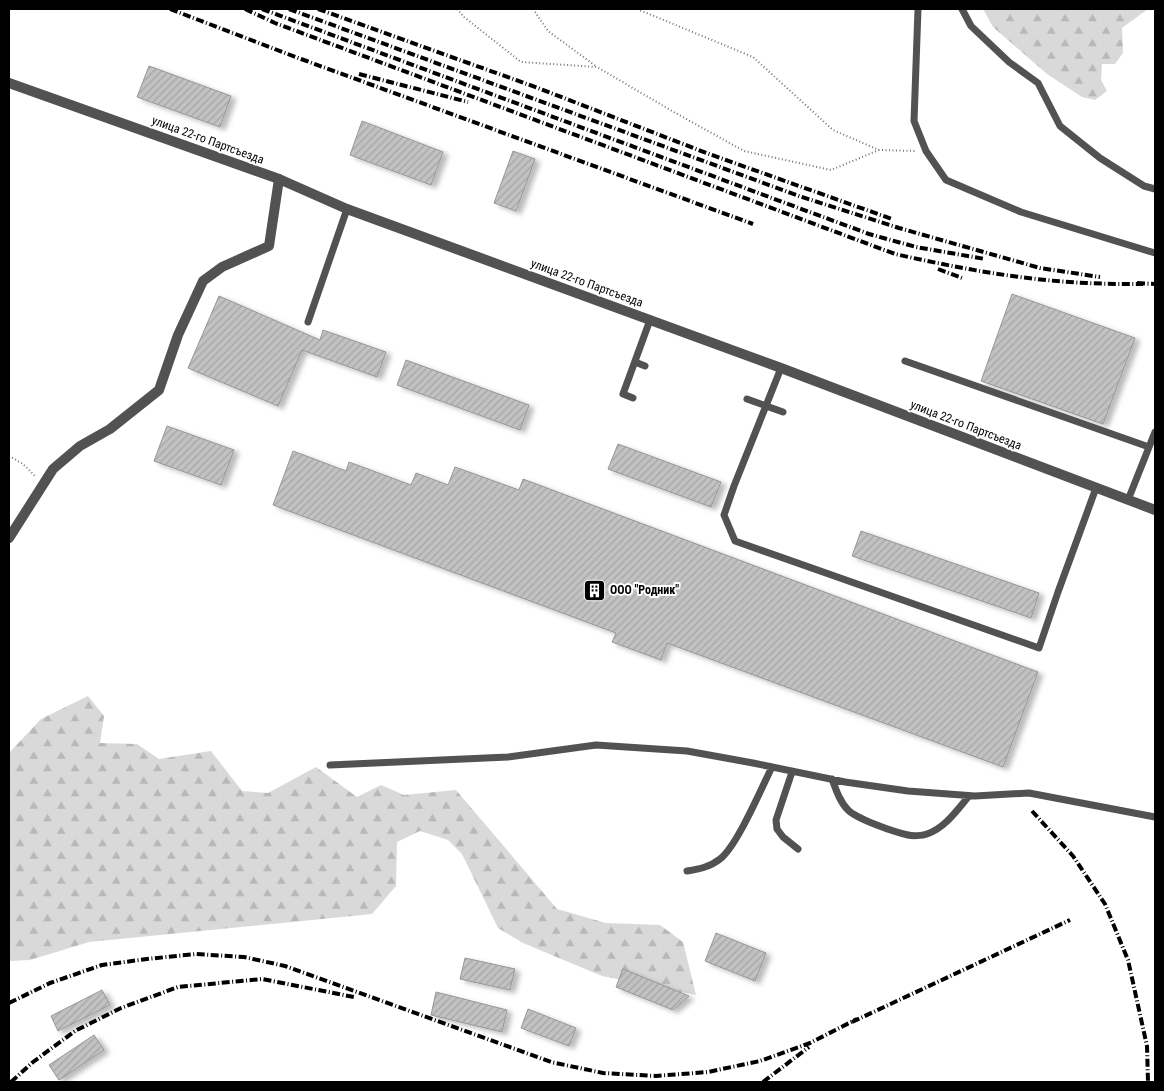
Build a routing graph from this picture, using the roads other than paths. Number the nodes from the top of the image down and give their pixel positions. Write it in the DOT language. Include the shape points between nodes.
graph roads {
  1 [pos="918,9"];
  2 [pos="962,9"];
  3 [pos="9,83"];
  4 [pos="279,179"];
  5 [pos="1155,189"];
  6 [pos="347,209"];
  7 [pos="1155,253"];
  8 [pos="650,320"];
  9 [pos="308,322"];
  10 [pos="905,361"];
  11 [pos="635,362"];
  12 [pos="645,366"];
  13 [pos="781,368"];
  14 [pos="633,398"];
  15 [pos="747,399"];
  16 [pos="766,405"];
  17 [pos="783,412"];
  18 [pos="1155,432"];
  19 [pos="1149,447"];
  20 [pos="1096,488"];
  21 [pos="1128,500"];
  22 [pos="1155,510"];
  23 [pos="9,538"];
  24 [pos="330,765"];
  25 [pos="772,767"];
  26 [pos="792,772"];
  27 [pos="832,779"];
  28 [pos="969,796"];
  29 [pos="1155,817"];
  30 [pos="798,850"];
  31 [pos="687,871"];
  1 -- 7 [label="lane" via="914,121 926,151 946,180 1021,212"];
  2 -- 5 [label="lane" via="972,26 1009,62 1038,83 1060,126 1100,158 1144,186"];
  3 -- 4 [label="street, улица 22-го Партсъезда"];
  4 -- 6 [label="street, улица 22-го Партсъезда"];
  4 -- 23 [label="street" via="269,246 222,267 203,280 178,335 159,390 53,469"];
  6 -- 8 [label="street, улица 22-го Партсъезда"];
  6 -- 9 [label="lane"];
  8 -- 11 [label="lane"];
  8 -- 13 [label="street, улица 22-го Партсъезда"];
  10 -- 19 [label="lane"];
  11 -- 12 [label="lane"];
  11 -- 14 [label="lane" via="623,394"];
  13 -- 16 [label="lane"];
  13 -- 20 [label="street, улица 22-го Партсъезда"];
  15 -- 16 [label="lane"];
  16 -- 17 [label="lane"];
  16 -- 20 [label="lane" via="724,515 735,541 1039,648"];
  18 -- 19 [label="lane"];
  19 -- 21 [label="lane"];
  20 -- 21 [label="street, улица 22-го Партсъезда"];
  21 -- 22 [label="street, улица 22-го Партсъезда"];
  24 -- 25 [label="lane" via="508,757 596,745 687,751"];
  25 -- 26 [label="lane"];
  25 -- 31 [label="lane" via="736,838 721,859 708,867"];
  26 -- 27 [label="lane"];
  26 -- 30 [label="lane" via="776,820 777,829"];
  27 -- 28 [label="lane" via="908,791"];
  27 -- 28 [label="lane" via="846,809 855,816 910,836 926,834 940,826"];
  28 -- 29 [label="lane" via="1029,793"];
}
